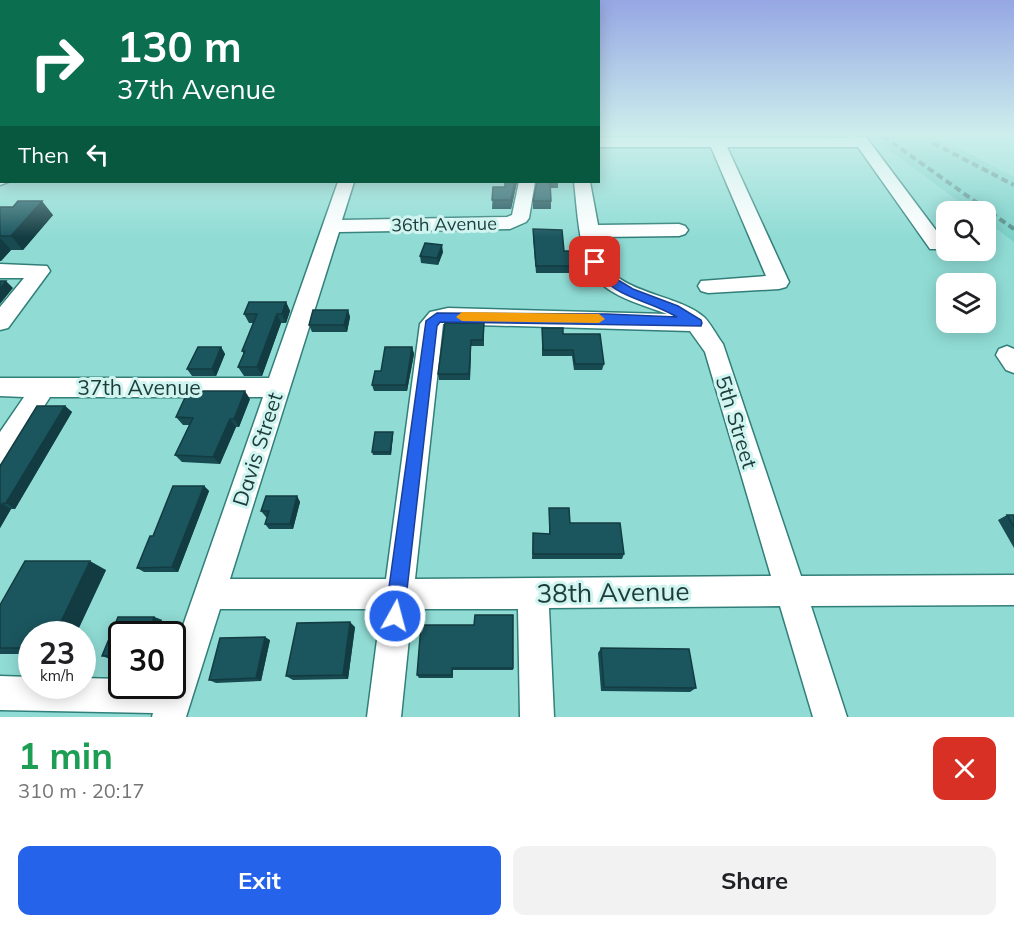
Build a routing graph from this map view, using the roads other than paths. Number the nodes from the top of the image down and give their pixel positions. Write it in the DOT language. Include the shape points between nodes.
graph roads {
  1 [pos="729,169"];
  2 [pos="881,169"];
  3 [pos="346,183"];
  4 [pos="527,183"];
  5 [pos="582,183"];
  6 [pos="330,226"];
  7 [pos="680,230"];
  8 [pos="591,231"];
  9 [pos="936,244"];
  10 [pos="0,271"];
  11 [pos="708,286"];
  12 [pos="0,322"];
  13 [pos="696,323"];
  14 [pos="0,387"];
  15 [pos="44,387"];
  16 [pos="277,388"];
  17 [pos="0,453"];
  18 [pos="789,590"];
  19 [pos="1014,590"];
  20 [pos="211,594"];
  21 [pos="533,594"];
  22 [pos="397,595"];
  23 [pos="0,693"];
  24 [pos="172,707"];
  25 [pos="384,717"];
  26 [pos="537,717"];
  27 [pos="830,717"];
  1 -- 11 [label="street" via="779,282"];
  2 -- 9 [label="street"];
  3 -- 6 [label="street, Davis Street"];
  4 -- 6 [label="street, 36th Avenue" via="520,219 510,223"];
  5 -- 8 [label="street, 5th Street"];
  6 -- 16 [label="street, Davis Street"];
  7 -- 8 [label="street"];
  8 -- 13 [label="street, 5th Street" via="595,262 609,280"];
  10 -- 12 [label="street" via="40,272"];
  13 -- 18 [label="street, 5th Street" via="715,350"];
  13 -- 22 [label="street" via="437,317 431,324"];
  14 -- 15 [label="street, 37th Avenue"];
  15 -- 16 [label="street, 37th Avenue"];
  15 -- 17 [label="street"];
  16 -- 20 [label="street, Davis Street"];
  18 -- 19 [label="street, 38th Avenue"];
  18 -- 21 [label="street, 38th Avenue"];
  18 -- 27 [label="street, 5th Street"];
  20 -- 22 [label="street, 38th Avenue"];
  20 -- 24 [label="street, Davis Street"];
  21 -- 22 [label="street, 38th Avenue"];
  21 -- 26 [label="street"];
  22 -- 25 [label="street"];
  23 -- 24 [label="street"];
}
